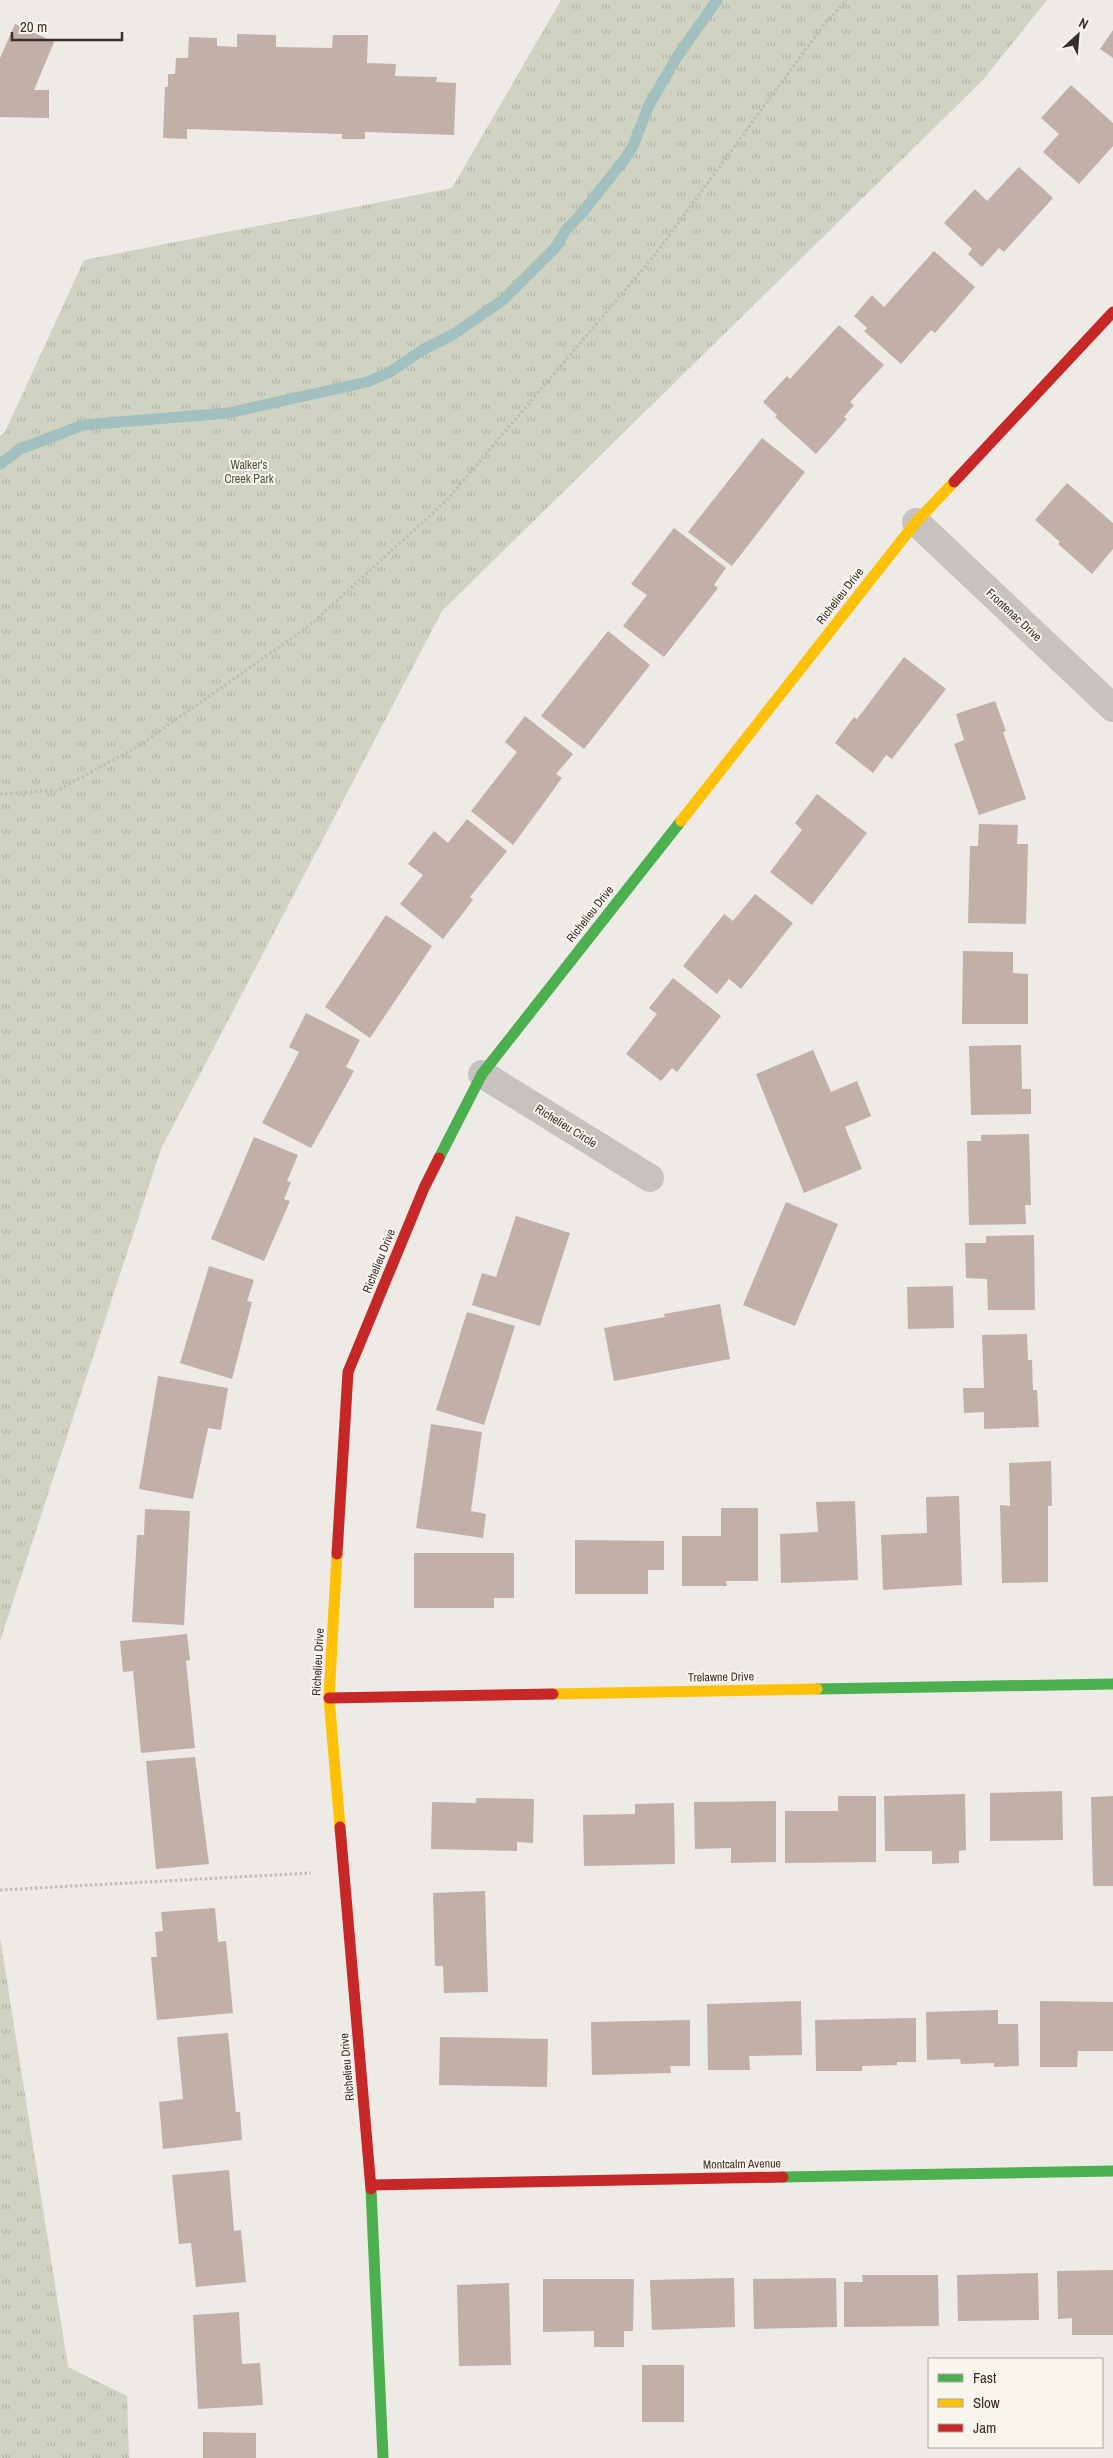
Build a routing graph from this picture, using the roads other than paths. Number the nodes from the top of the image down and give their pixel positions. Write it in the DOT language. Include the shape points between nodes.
graph roads {
  1 [pos="1113,312"];
  2 [pos="916,522"];
  3 [pos="1113,708"];
  4 [pos="482,1074"];
  5 [pos="650,1178"];
  6 [pos="1113,1684"];
  7 [pos="330,1698"];
  8 [pos="1113,2171"];
  9 [pos="371,2185"];
  10 [pos="383,2458"];
  1 -- 2 [label="street, Richelieu Drive"];
  2 -- 3 [label="street, Frontenac Drive"];
  2 -- 4 [label="street, Richelieu Drive"];
  4 -- 5 [label="street, Richelieu Circle"];
  4 -- 7 [label="street, Richelieu Drive" via="424,1188 348,1372"];
  6 -- 7 [label="street, Trelawne Drive"];
  7 -- 9 [label="street, Richelieu Drive"];
  8 -- 9 [label="street, Montcalm Avenue"];
  9 -- 10 [label="street, Richelieu Drive"];
}
